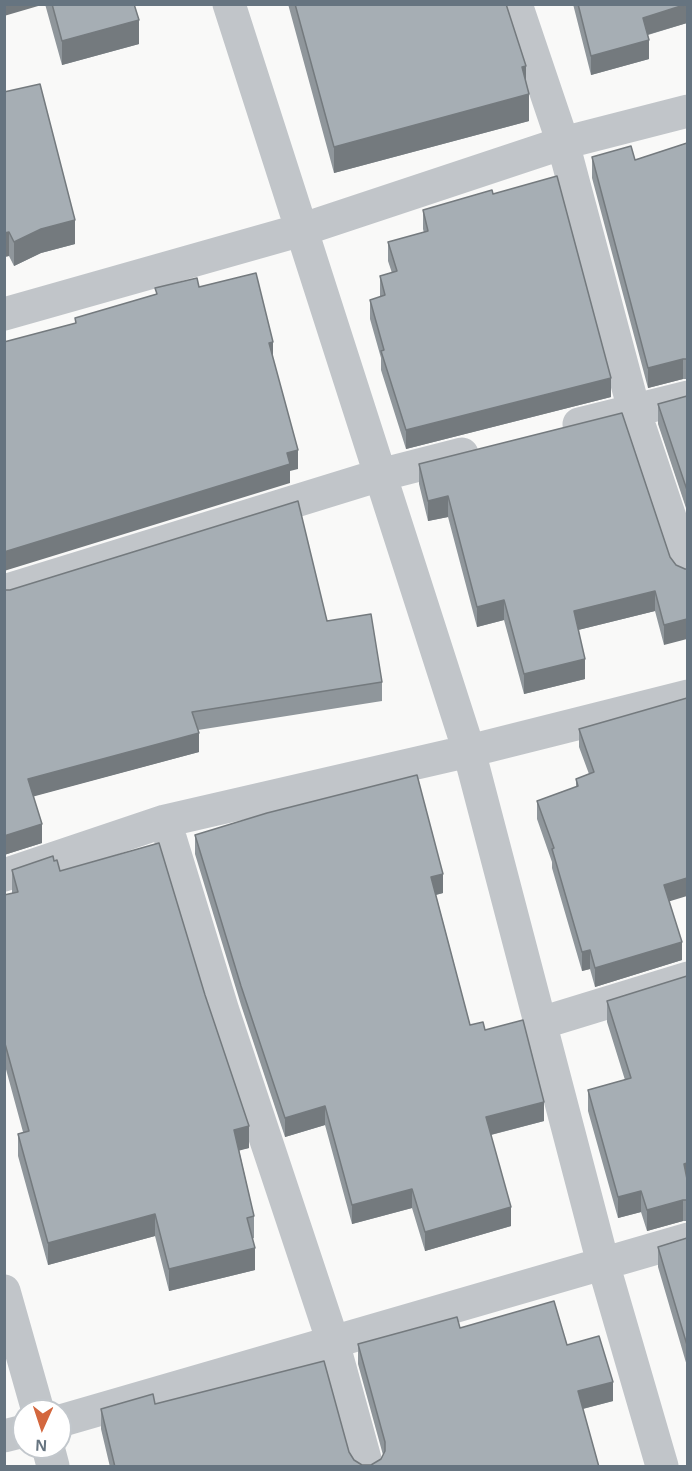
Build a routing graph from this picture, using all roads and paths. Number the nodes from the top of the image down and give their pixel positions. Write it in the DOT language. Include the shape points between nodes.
graph roads {
  1 [pos="230,4"];
  2 [pos="516,4"];
  3 [pos="687,111"];
  4 [pos="563,143"];
  5 [pos="301,230"];
  6 [pos="4,314"];
  7 [pos="687,397"];
  8 [pos="634,410"];
  9 [pos="553,431"];
  10 [pos="496,446"];
  11 [pos="380,476"];
  12 [pos="687,571"];
  13 [pos="4,591"];
  14 [pos="687,696"];
  15 [pos="469,751"];
  16 [pos="165,821"];
  17 [pos="4,875"];
  18 [pos="687,978"];
  19 [pos="541,1023"];
  20 [pos="687,1239"];
  21 [pos="603,1263"];
  22 [pos="4,1291"];
  23 [pos="333,1342"];
  24 [pos="35,1399"];
  25 [pos="72,1418"];
  26 [pos="367,1467"];
  27 [pos="662,1467"];
  1 -- 5 [label="street"];
  2 -- 4 [label="street"];
  3 -- 4 [label="street"];
  4 -- 5 [label="street"];
  4 -- 8 [label="street"];
  5 -- 6 [label="street"];
  5 -- 11 [label="street"];
  7 -- 8 [label="street"];
  8 -- 9 [label="street"];
  8 -- 12 [label="street"];
  10 -- 11 [label="street"];
  11 -- 13 [label="street"];
  11 -- 15 [label="street"];
  14 -- 15 [label="street"];
  15 -- 16 [label="street"];
  15 -- 19 [label="street"];
  16 -- 17 [label="street"];
  16 -- 23 [label="street" via="223,1011"];
  18 -- 19 [label="street"];
  19 -- 21 [label="street"];
  20 -- 21 [label="street"];
  21 -- 23 [label="street"];
  21 -- 27 [label="street"];
  22 -- 24 [label="street"];
  23 -- 25 [label="street"];
  23 -- 26 [label="street"];
}
